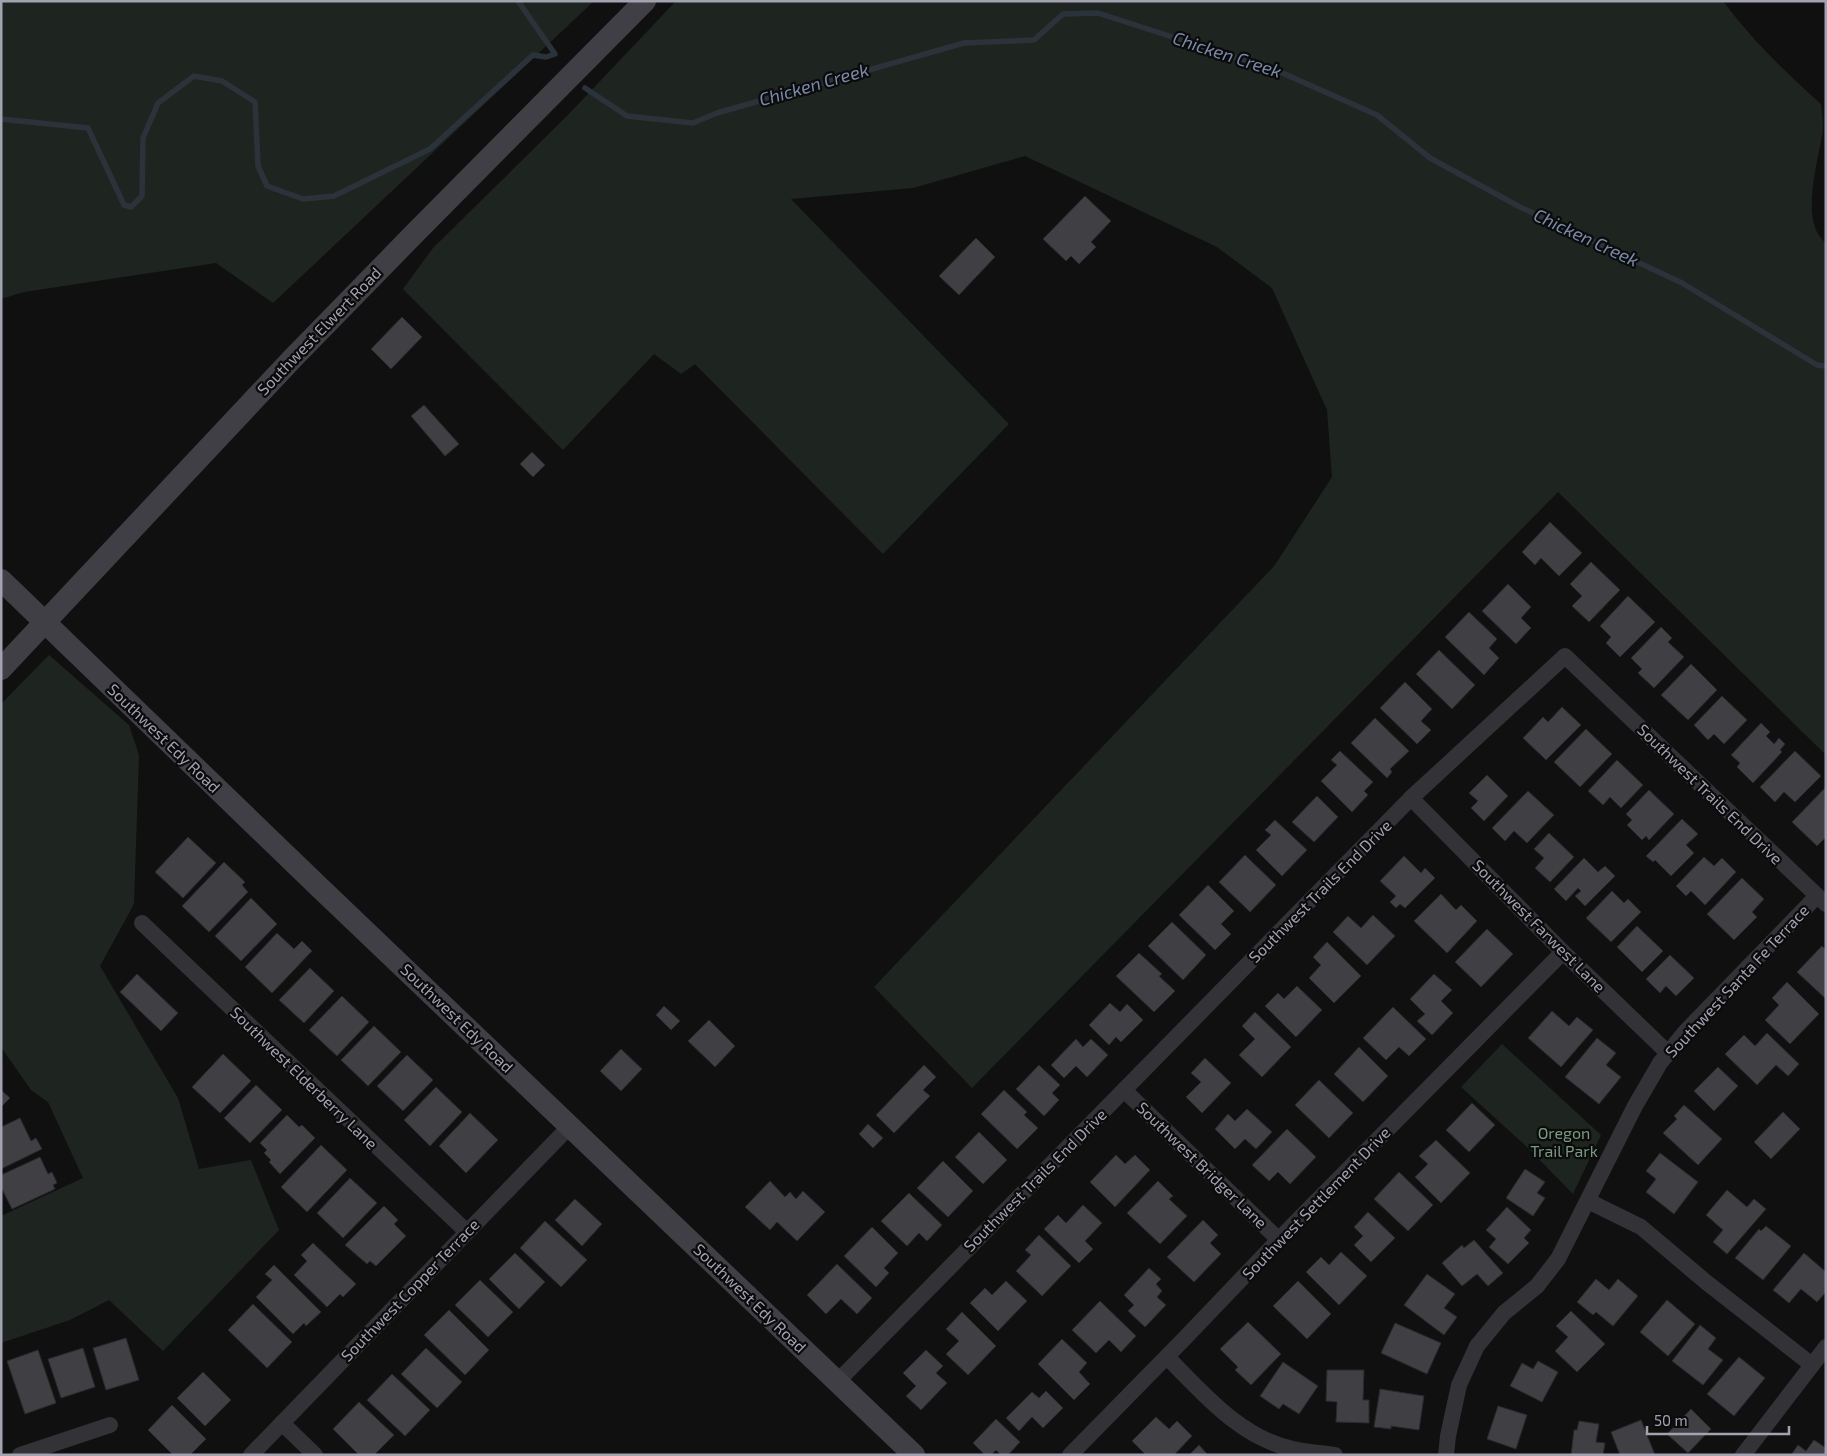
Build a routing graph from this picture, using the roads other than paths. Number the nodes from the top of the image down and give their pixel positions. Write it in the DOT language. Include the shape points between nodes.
graph roads {
  1 [pos="645,1"];
  2 [pos="1,580"];
  3 [pos="45,623"];
  4 [pos="1,669"];
  5 [pos="1411,798"];
  6 [pos="1821,900"];
  7 [pos="142,923"];
  8 [pos="1564,952"];
  9 [pos="1668,1053"];
  10 [pos="1124,1090"];
  11 [pos="570,1126"];
  12 [pos="1588,1201"];
  13 [pos="467,1232"];
  14 [pos="1279,1240"];
  15 [pos="1826,1348"];
  16 [pos="1167,1357"];
  17 [pos="1812,1365"];
  18 [pos="837,1382"];
  19 [pos="282,1423"];
  20 [pos="110,1424"];
  21 [pos="40,1452"];
  22 [pos="20,1455"];
  23 [pos="251,1455"];
  24 [pos="315,1455"];
  25 [pos="914,1455"];
  26 [pos="1070,1455"];
  27 [pos="1335,1455"];
  28 [pos="1446,1455"];
  29 [pos="1743,1455"];
  1 -- 3 [label="main road, Southwest Elwert Road" via="293,358"];
  2 -- 3 [label="main road, Southwest Edy Road"];
  3 -- 4 [label="main road, Southwest Elwert Road"];
  3 -- 11 [label="main road, Southwest Edy Road"];
  5 -- 6 [label="street, Southwest Trails End Drive" via="1565,656"];
  5 -- 8 [label="street, Southwest Farwest Lane"];
  5 -- 10 [label="street, Southwest Trails End Drive"];
  6 -- 9 [label="street, Southwest Santa Fe Terrace" via="1684,1032"];
  7 -- 13 [label="street, Southwest Elderberry Lane"];
  8 -- 9 [label="street, Southwest Farwest Lane"];
  8 -- 14 [label="street, Southwest Settlement Drive"];
  9 -- 12 [label="street, Southwest Santa Fe Terrace" via="1635,1106"];
  10 -- 14 [label="street, Southwest Bridger Lane"];
  10 -- 18 [label="street, Southwest Trails End Drive"];
  11 -- 13 [label="street, Southwest Copper Terrace"];
  11 -- 18 [label="main road, Southwest Edy Road"];
  12 -- 17 [label="street" via="1641,1227"];
  12 -- 28 [label="street, Southwest Santa Fe Terrace" via="1549,1272 1504,1313 1477,1346 1459,1385"];
  13 -- 19 [label="street, Southwest Copper Terrace"];
  14 -- 16 [label="street, Southwest Settlement Drive"];
  15 -- 17 [label="street"];
  16 -- 26 [label="street, Southwest Settlement Drive"];
  16 -- 27 [label="street" via="1227,1415 1251,1432 1291,1449"];
  17 -- 29 [label="street"];
  18 -- 25 [label="main road, Southwest Edy Road"];
  19 -- 23 [label="street, Southwest Copper Terrace"];
  19 -- 24 [label="street"];
  20 -- 21 [label="street"];
  21 -- 22 [label="street"];
}
